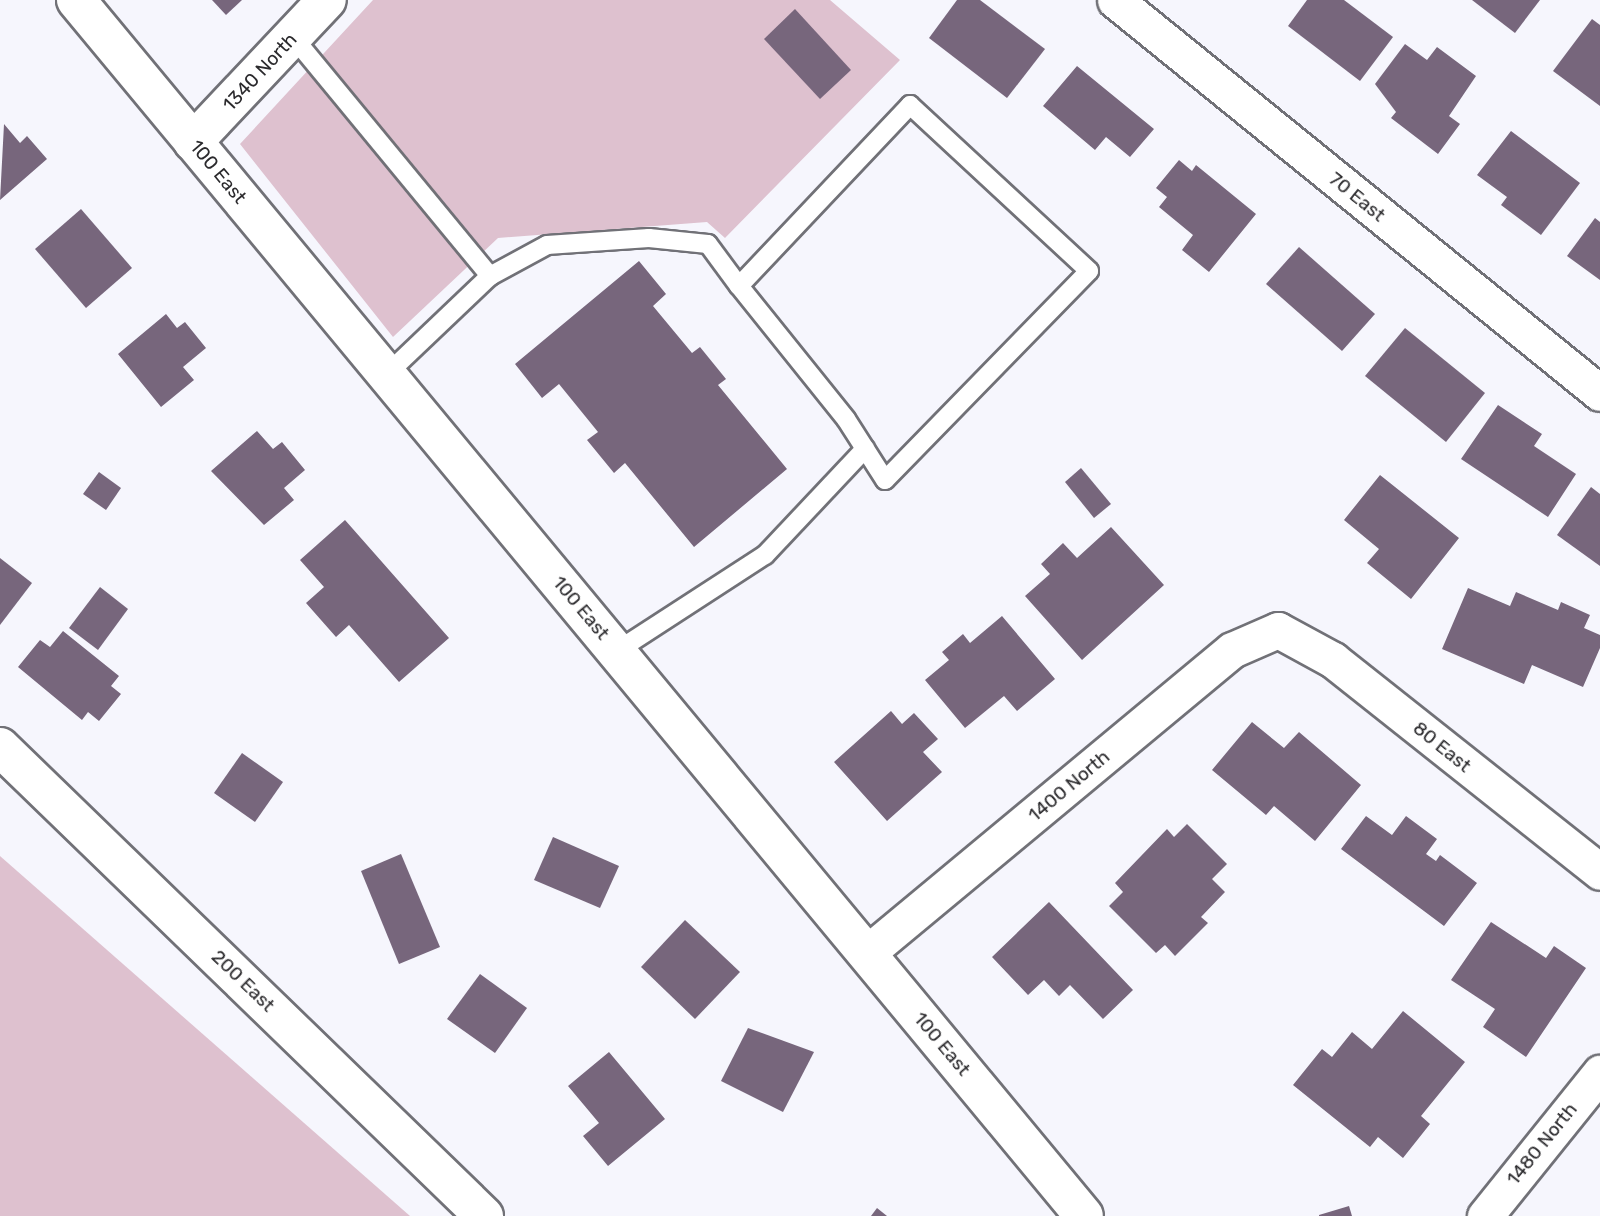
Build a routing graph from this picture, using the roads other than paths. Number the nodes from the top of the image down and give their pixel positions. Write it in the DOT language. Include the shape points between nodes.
graph roads {
  1 [pos="76,0"];
  2 [pos="327,0"];
  3 [pos="1115,0"];
  4 [pos="293,37"];
  5 [pos="193,142"];
  6 [pos="490,276"];
  7 [pos="740,286"];
  8 [pos="387,374"];
  9 [pos="1600,393"];
  10 [pos="866,449"];
  11 [pos="1278,630"];
  12 [pos="617,651"];
  13 [pos="0,747"];
  14 [pos="1600,872"];
  15 [pos="867,953"];
  16 [pos="1600,1073"];
  17 [pos="484,1216"];
  18 [pos="1084,1216"];
  19 [pos="1485,1216"];
  1 -- 5 [label="main road, 100 East"];
  2 -- 4 [label="main road, 1340 North"];
  3 -- 9 [label="street, 70 East"];
  4 -- 5 [label="main road, 1340 North"];
  4 -- 6 [label="lane"];
  5 -- 8 [label="main road, 100 East"];
  6 -- 7 [label="lane" via="547,245 649,238 708,244"];
  6 -- 8 [label="lane"];
  7 -- 10 [label="lane"];
  7 -- 10 [label="lane" via="910,105 1090,271 885,480"];
  8 -- 12 [label="main road, 100 East"];
  10 -- 12 [label="lane" via="765,555"];
  11 -- 14 [label="street, 80 East" via="1333,660"];
  11 -- 15 [label="street, 1400 North" via="1232,650"];
  12 -- 15 [label="main road, 100 East"];
  13 -- 17 [label="main road, 200 East"];
  15 -- 18 [label="main road, 100 East"];
  16 -- 19 [label="street, 1480 North"];
}
